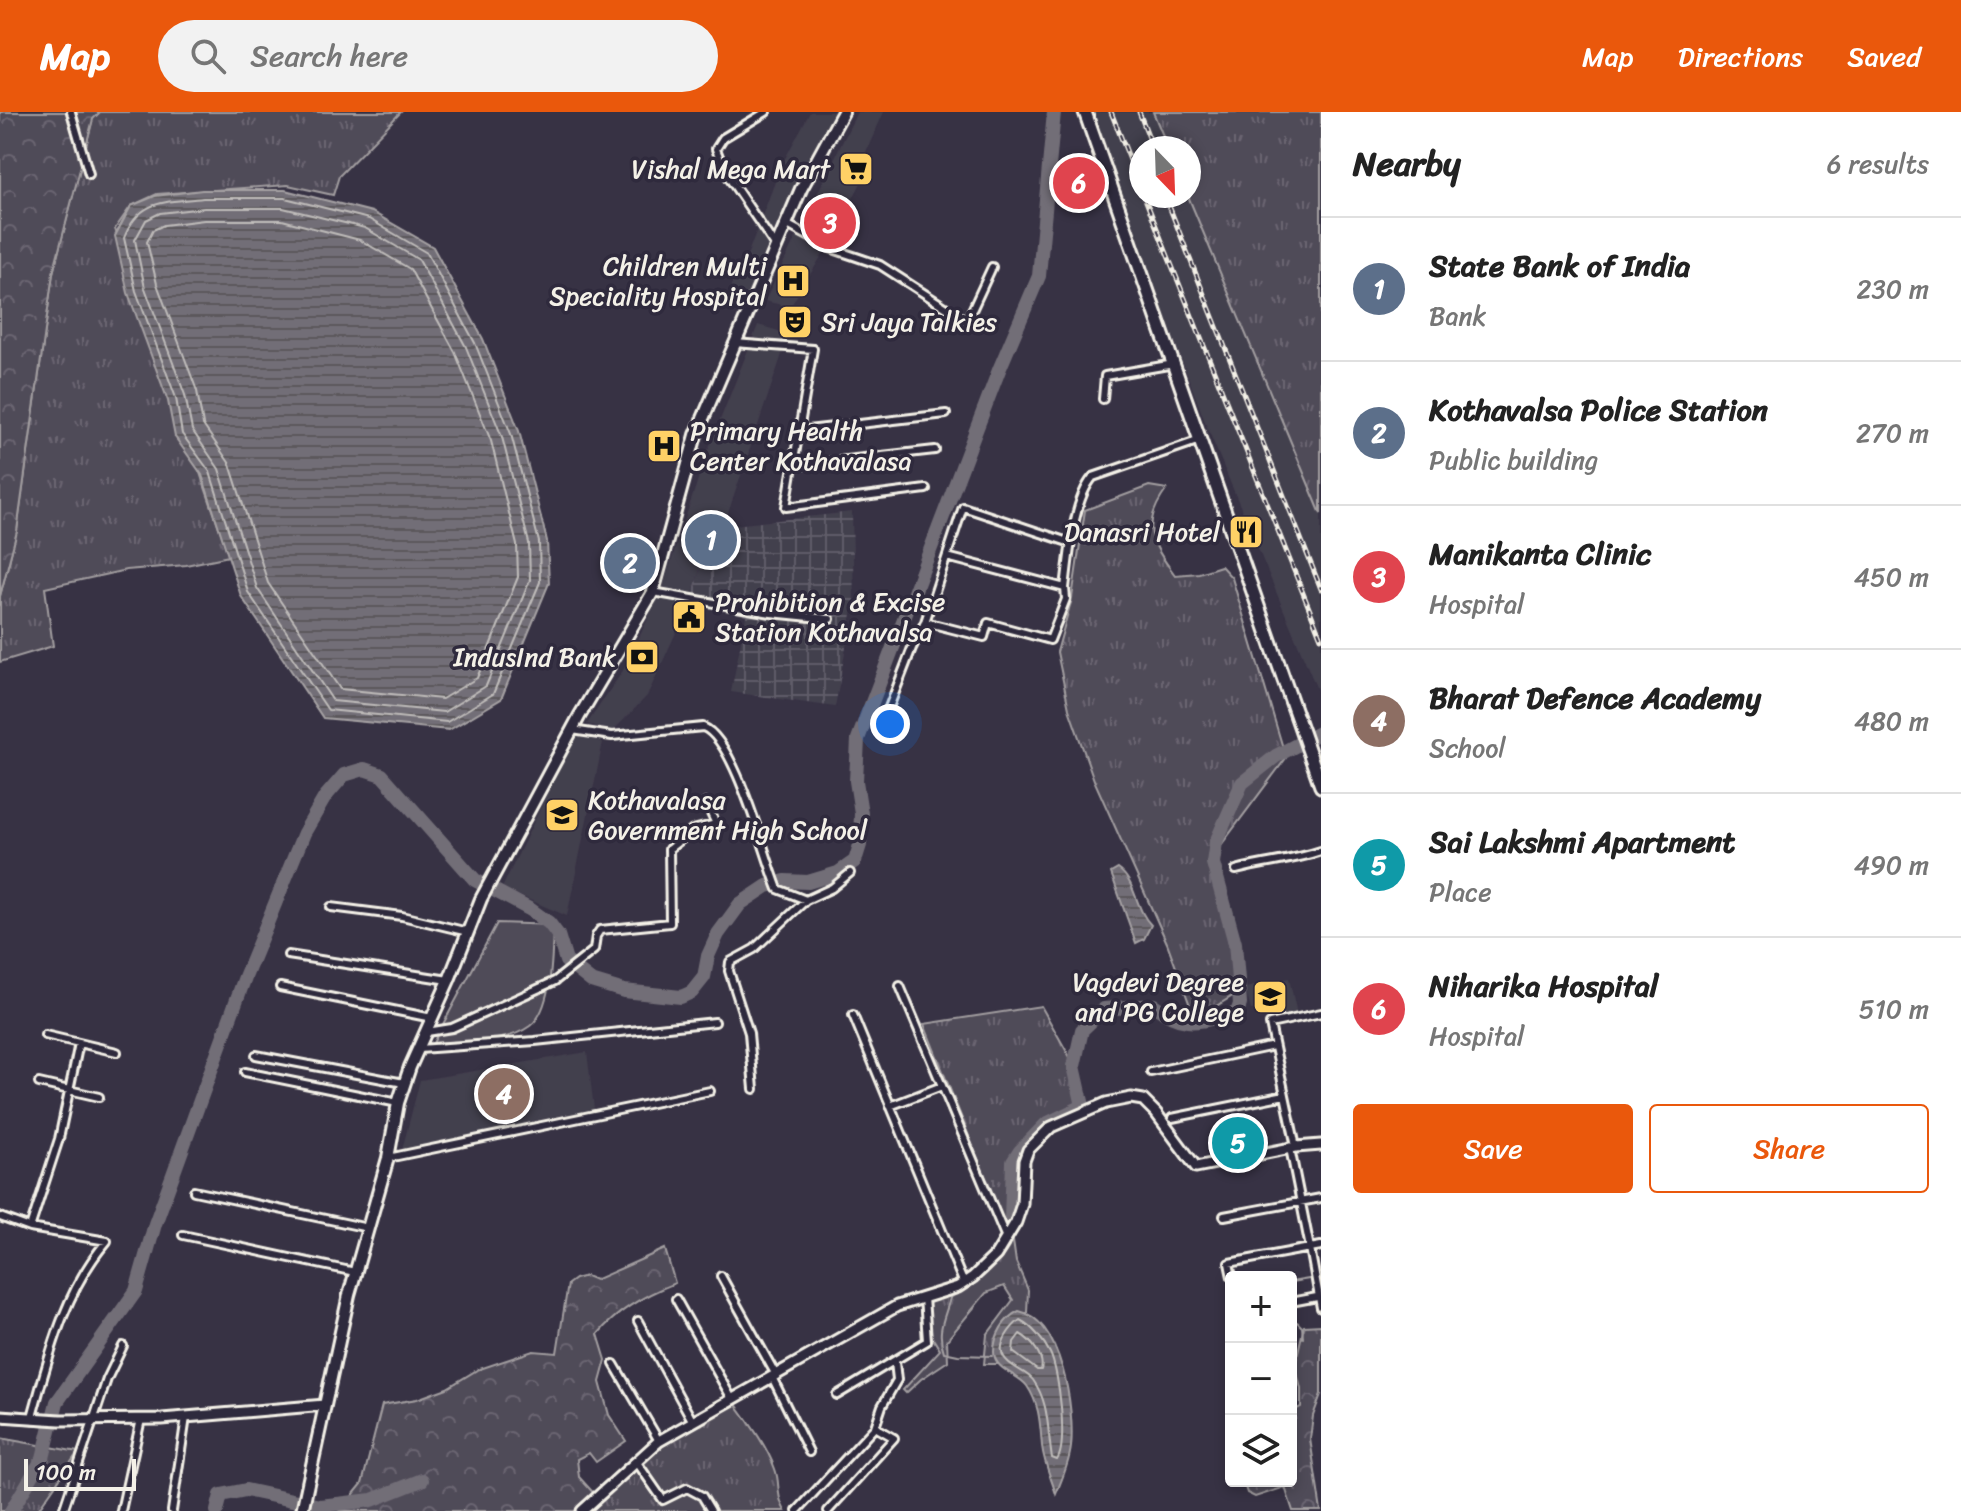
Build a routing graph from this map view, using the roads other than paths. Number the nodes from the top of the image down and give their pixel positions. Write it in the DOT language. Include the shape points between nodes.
graph roads {
  1 [pos="71,112"];
  2 [pos="766,112"];
  3 [pos="843,112"];
  4 [pos="1085,112"];
  5 [pos="89,174"];
  6 [pos="786,224"];
  7 [pos="776,247"];
  8 [pos="992,267"];
  9 [pos="735,343"];
  10 [pos="1174,364"];
  11 [pos="1103,399"];
  12 [pos="946,414"];
  13 [pos="799,431"];
  14 [pos="1200,440"];
  15 [pos="935,450"];
  16 [pos="793,466"];
  17 [pos="926,489"];
  18 [pos="1071,543"];
  19 [pos="947,557"];
  20 [pos="1065,588"];
  21 [pos="653,592"];
  22 [pos="830,619"];
  23 [pos="925,622"];
  24 [pos="883,723"];
  25 [pos="572,730"];
  26 [pos="1321,786"];
  27 [pos="706,803"];
  28 [pos="1321,851"];
  29 [pos="1236,870"];
  30 [pos="850,873"];
  31 [pos="806,900"];
  32 [pos="331,907"];
  33 [pos="469,932"];
  34 [pos="288,955"];
  35 [pos="449,980"];
  36 [pos="900,986"];
  37 [pos="280,987"];
  38 [pos="1321,1013"];
  39 [pos="853,1015"];
  40 [pos="432,1018"];
  41 [pos="715,1022"];
  42 [pos="426,1032"];
  43 [pos="45,1035"];
  44 [pos="79,1043"];
  45 [pos="1274,1046"];
  46 [pos="419,1049"];
  47 [pos="117,1052"];
  48 [pos="256,1055"];
  49 [pos="245,1072"];
  50 [pos="1151,1072"];
  51 [pos="39,1083"];
  52 [pos="404,1083"];
  53 [pos="942,1086"];
  54 [pos="754,1089"];
  55 [pos="70,1090"];
  56 [pos="710,1091"];
  57 [pos="1285,1095"];
  58 [pos="99,1097"];
  59 [pos="398,1103"];
  60 [pos="890,1106"];
  61 [pos="1172,1118"];
  62 [pos="1321,1145"];
  63 [pos="1293,1147"];
  64 [pos="388,1158"];
  65 [pos="194,1191"];
  66 [pos="1321,1198"];
  67 [pos="1301,1202"];
  68 [pos="1224,1216"];
  69 [pos="0,1217"];
  70 [pos="30,1228"];
  71 [pos="368,1228"];
  72 [pos="183,1235"];
  73 [pos="1006,1238"];
  74 [pos="1321,1246"];
  75 [pos="1310,1248"];
  76 [pos="1231,1271"];
  77 [pos="355,1272"];
  78 [pos="721,1276"];
  79 [pos="963,1283"];
  80 [pos="924,1297"];
  81 [pos="1317,1297"];
  82 [pos="676,1299"];
  83 [pos="1297,1301"];
  84 [pos="1321,1308"];
  85 [pos="638,1321"];
  86 [pos="123,1346"];
  87 [pos="895,1362"];
  88 [pos="614,1364"];
  89 [pos="774,1376"];
  90 [pos="837,1395"];
  91 [pos="732,1399"];
  92 [pos="325,1405"];
  93 [pos="0,1416"];
  94 [pos="32,1417"];
  95 [pos="186,1417"];
  96 [pos="141,1419"];
  97 [pos="94,1420"];
  98 [pos="693,1422"];
  99 [pos="875,1427"];
  100 [pos="659,1441"];
  101 [pos="809,1452"];
  102 [pos="636,1461"];
  103 [pos="63,1511"];
  104 [pos="121,1511"];
  105 [pos="172,1511"];
  106 [pos="302,1511"];
  107 [pos="582,1511"];
  108 [pos="711,1511"];
  109 [pos="797,1511"];
  110 [pos="828,1511"];
  1 -- 5 [label="street"];
  2 -- 7 [label="street" via="723,138 716,149 725,172"];
  3 -- 6 [label="main road"];
  4 -- 10 [label="highway"];
  6 -- 7 [label="main road"];
  6 -- 8 [label="street" via="830,248 880,265 967,321"];
  7 -- 9 [label="main road"];
  9 -- 13 [label="street" via="813,349"];
  9 -- 21 [label="main road" via="696,435"];
  10 -- 11 [label="street" via="1105,376"];
  10 -- 14 [label="highway"];
  12 -- 13 [label="street"];
  13 -- 16 [label="street"];
  14 -- 18 [label="street" via="1093,477 1086,485"];
  14 -- 26 [label="highway"];
  15 -- 16 [label="street"];
  16 -- 17 [label="street" via="786,507"];
  18 -- 19 [label="street" via="963,507"];
  18 -- 20 [label="street"];
  19 -- 20 [label="street"];
  19 -- 23 [label="street"];
  20 -- 23 [label="street" via="1066,599 1050,640 988,623 984,637"];
  21 -- 22 [label="street"];
  21 -- 25 [label="main road"];
  23 -- 24 [label="street"];
  25 -- 31 [label="street" via="612,736 711,730 735,767 778,889"];
  25 -- 33 [label="main road" via="481,899"];
  27 -- 42 [label="street" via="716,824 693,830 669,849 670,923 600,930 594,950 555,981 452,1028"];
  28 -- 29 [label="street"];
  30 -- 31 [label="street"];
  31 -- 54 [label="street" via="754,949 730,962 749,1033"];
  32 -- 33 [label="street"];
  33 -- 35 [label="main road"];
  34 -- 35 [label="street"];
  35 -- 40 [label="main road"];
  36 -- 53 [label="street"];
  37 -- 40 [label="street"];
  38 -- 45 [label="street" via="1270,1024"];
  39 -- 60 [label="street"];
  40 -- 42 [label="main road"];
  41 -- 46 [label="street"];
  42 -- 46 [label="main road"];
  43 -- 44 [label="street"];
  44 -- 47 [label="street"];
  44 -- 55 [label="street"];
  45 -- 50 [label="street"];
  45 -- 57 [label="street"];
  46 -- 52 [label="main road"];
  48 -- 52 [label="street"];
  49 -- 59 [label="street"];
  51 -- 55 [label="street"];
  52 -- 59 [label="main road"];
  53 -- 60 [label="street"];
  53 -- 73 [label="street"];
  55 -- 58 [label="street"];
  55 -- 70 [label="street"];
  56 -- 64 [label="street"];
  57 -- 61 [label="street"];
  57 -- 63 [label="street"];
  59 -- 64 [label="main road"];
  60 -- 79 [label="street"];
  62 -- 63 [label="street"];
  63 -- 67 [label="street"];
  63 -- 73 [label="street" via="1196,1167 1143,1100 1106,1103 1051,1127 1028,1150 1020,1214"];
  64 -- 71 [label="main road"];
  65 -- 71 [label="street"];
  66 -- 67 [label="street"];
  67 -- 68 [label="street"];
  67 -- 75 [label="street"];
  69 -- 70 [label="street"];
  70 -- 94 [label="street" via="107,1241 58,1325"];
  71 -- 77 [label="main road"];
  72 -- 77 [label="street"];
  73 -- 79 [label="street" via="996,1255"];
  74 -- 75 [label="street"];
  75 -- 76 [label="street" via="1229,1263"];
  75 -- 81 [label="street"];
  77 -- 92 [label="main road"];
  78 -- 89 [label="street"];
  79 -- 80 [label="street"];
  80 -- 87 [label="street" via="927,1341"];
  80 -- 89 [label="street" via="897,1306"];
  81 -- 83 [label="street"];
  81 -- 84 [label="street"];
  82 -- 91 [label="street"];
  85 -- 98 [label="street"];
  86 -- 97 [label="street"];
  87 -- 90 [label="street"];
  87 -- 99 [label="street" via="897,1380"];
  88 -- 100 [label="street"];
  89 -- 91 [label="street"];
  89 -- 101 [label="street"];
  91 -- 98 [label="street"];
  92 -- 95 [label="street"];
  92 -- 106 [label="main road"];
  93 -- 94 [label="street"];
  94 -- 97 [label="street"];
  95 -- 96 [label="street"];
  95 -- 105 [label="street"];
  96 -- 97 [label="street"];
  96 -- 104 [label="street"];
  97 -- 103 [label="street"];
  98 -- 100 [label="street"];
  99 -- 109 [label="street"];
  99 -- 110 [label="street" via="894,1438"];
  100 -- 102 [label="street"];
  102 -- 107 [label="street"];
  102 -- 108 [label="street" via="663,1500 687,1488 702,1496"];
}
